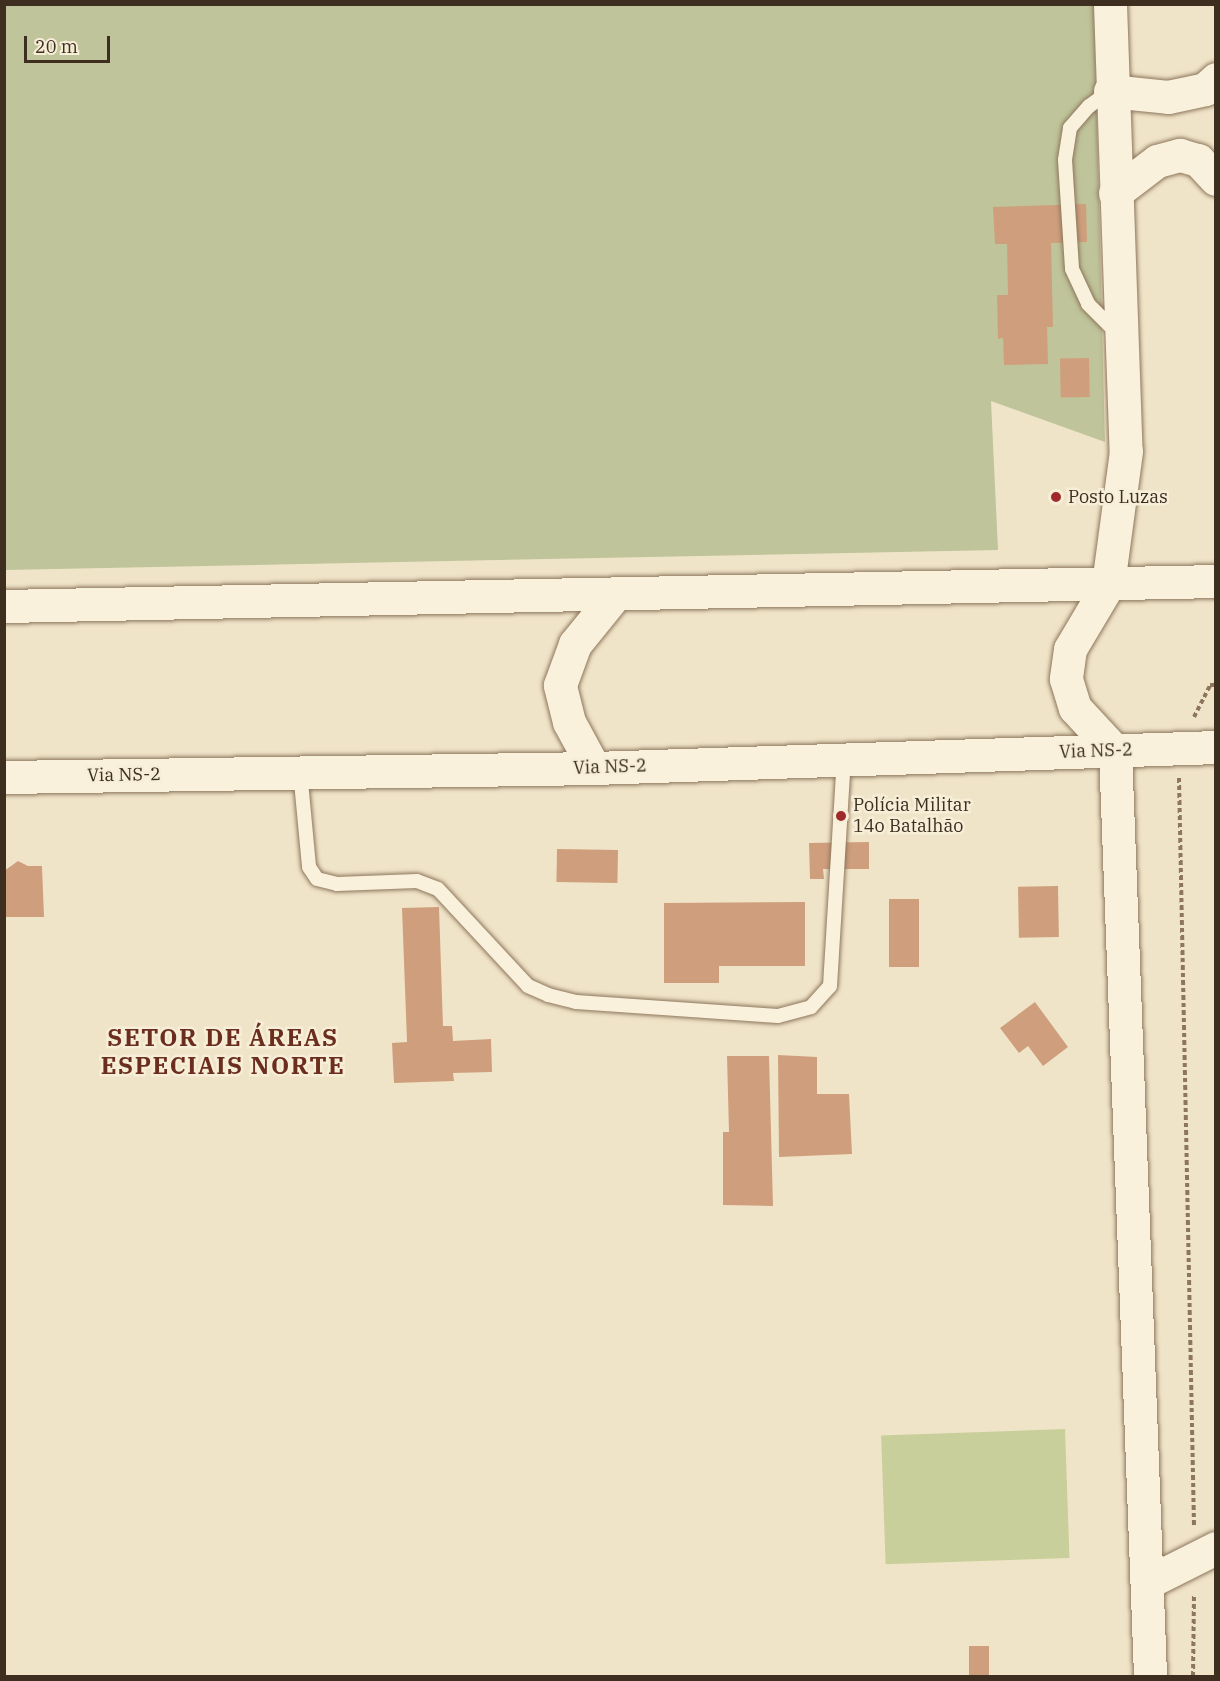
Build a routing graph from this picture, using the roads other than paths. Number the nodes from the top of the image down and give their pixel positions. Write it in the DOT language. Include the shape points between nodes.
graph roads {
  1 [pos="1110,4"];
  2 [pos="1215,79"];
  3 [pos="1110,91"];
  4 [pos="1215,179"];
  5 [pos="1115,193"];
  6 [pos="1121,336"];
  7 [pos="1215,581"];
  8 [pos="1108,585"];
  9 [pos="614,596"];
  10 [pos="4,606"];
  11 [pos="1215,747"];
  12 [pos="1115,751"];
  13 [pos="844,759"];
  14 [pos="594,768"];
  15 [pos="300,771"];
  16 [pos="4,777"];
  17 [pos="1205,1553"];
  18 [pos="1148,1582"];
  19 [pos="1150,1677"];
  1 -- 3 [label="street"];
  2 -- 3 [label="street" via="1205,88 1168,97"];
  3 -- 5 [label="street"];
  3 -- 6 [label="lane" via="1089,106 1070,128 1065,160 1071,269 1088,304"];
  4 -- 5 [label="street" via="1198,160 1180,155 1157,161"];
  5 -- 6 [label="street"];
  6 -- 8 [label="street" via="1126,451"];
  7 -- 8 [label="street"];
  8 -- 9 [label="street"];
  8 -- 12 [label="street" via="1070,649 1066,679 1075,708"];
  9 -- 10 [label="street"];
  9 -- 14 [label="street" via="575,644 560,685 569,722"];
  11 -- 12 [label="street, Via NS-2"];
  12 -- 13 [label="street, Via NS-2"];
  12 -- 18 [label="street"];
  13 -- 14 [label="street, Via NS-2"];
  13 -- 15 [label="lane" via="830,986 811,1007 778,1016 576,1002 548,995 528,986 438,889 417,881 337,884 317,879 309,867"];
  14 -- 15 [label="street, Via NS-2"];
  15 -- 16 [label="street, Via NS-2"];
  17 -- 18 [label="street"];
  18 -- 19 [label="street"];
}
